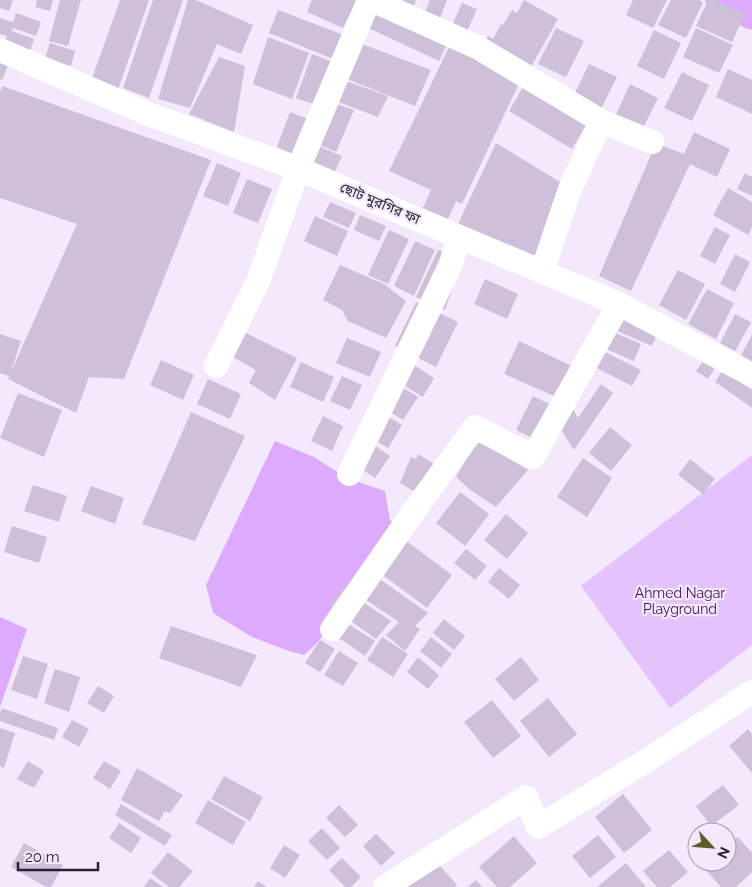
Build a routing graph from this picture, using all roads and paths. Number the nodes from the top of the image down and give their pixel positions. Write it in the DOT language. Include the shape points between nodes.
graph roads {
  1 [pos="370,0"];
  2 [pos="0,50"];
  3 [pos="601,121"];
  4 [pos="652,142"];
  5 [pos="298,169"];
  6 [pos="460,237"];
  7 [pos="542,272"];
  8 [pos="619,304"];
  9 [pos="216,366"];
  10 [pos="752,375"];
  11 [pos="349,474"];
  12 [pos="332,630"];
  13 [pos="752,692"];
  14 [pos="385,887"];
  1 -- 3 [label="street" via="476,47"];
  1 -- 5 [label="street"];
  2 -- 5 [label="street, ছোট মুরগির ফা" via="151,115"];
  3 -- 4 [label="street"];
  3 -- 7 [label="street" via="570,189"];
  5 -- 6 [label="street, ছোট মুরগির ফা"];
  5 -- 9 [label="street" via="259,279"];
  6 -- 7 [label="street, ছোট মুরগির ফা"];
  6 -- 11 [label="street" via="450,266"];
  7 -- 8 [label="street, ছোট মুরগির ফা"];
  8 -- 10 [label="street, ছোট মুরগির ফা"];
  8 -- 12 [label="street" via="533,457 475,427"];
  13 -- 14 [label="street" via="538,827 526,798"];
}
